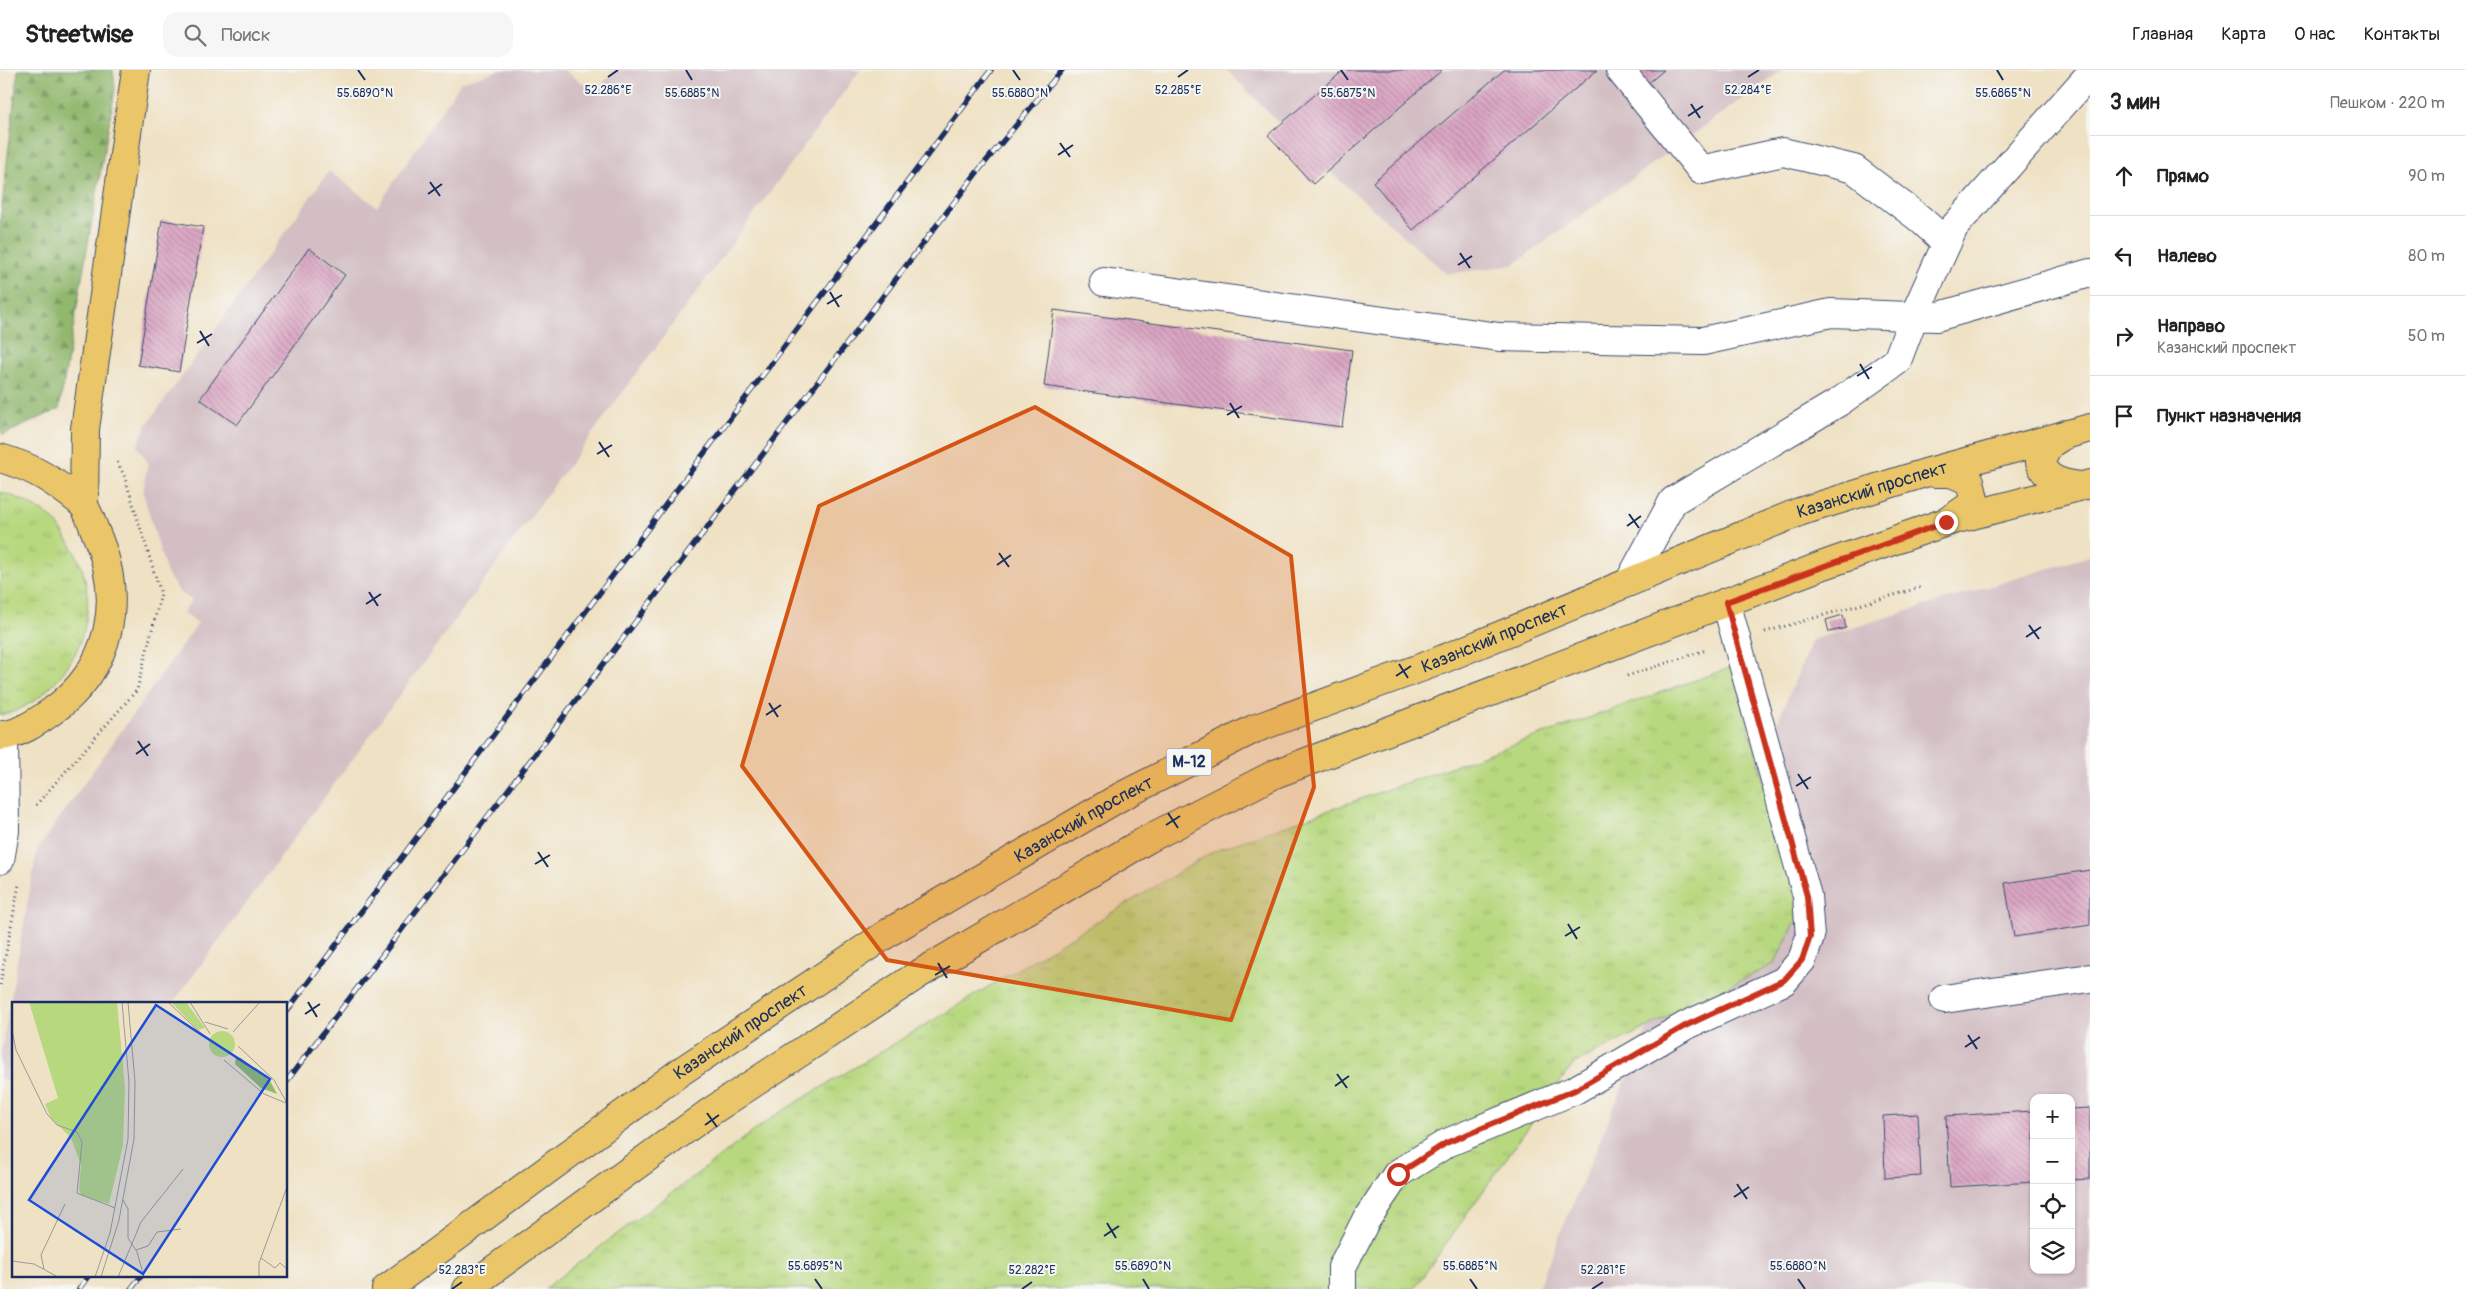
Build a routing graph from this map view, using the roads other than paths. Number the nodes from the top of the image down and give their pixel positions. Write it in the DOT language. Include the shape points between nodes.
graph roads {
  1 [pos="136,70"];
  2 [pos="1620,70"];
  3 [pos="2090,74"];
  4 [pos="1947,243"];
  5 [pos="2090,273"];
  6 [pos="1104,282"];
  7 [pos="1914,316"];
  8 [pos="2079,431"];
  9 [pos="0,458"];
  10 [pos="1925,473"];
  11 [pos="2086,485"];
  12 [pos="84,505"];
  13 [pos="1946,522"];
  14 [pos="1629,582"];
  15 [pos="1726,602"];
  16 [pos="2,736"];
  17 [pos="0,860"];
  18 [pos="2090,978"];
  19 [pos="1944,999"];
  20 [pos="386,1289"];
  21 [pos="467,1289"];
  22 [pos="1342,1289"];
  1 -- 12 [label="main road" via="85,429"];
  2 -- 4 [label="lane" via="1700,170 1783,152 1854,170"];
  3 -- 4 [label="lane" via="1954,227"];
  4 -- 7 [label="lane"];
  5 -- 7 [label="lane" via="1936,317"];
  6 -- 7 [label="lane" via="1499,337 1703,340 1831,313"];
  7 -- 14 [label="lane" via="1897,361 1839,402 1673,501"];
  8 -- 10 [label="main road, Казанский проспект / М-12"];
  8 -- 11 [label="main road" via="2050,444 2040,462 2043,471 2062,484"];
  9 -- 12 [label="main road" via="29,467"];
  10 -- 13 [label="main road" via="1951,473 1970,481 1974,499 1967,508"];
  10 -- 14 [label="main road, Казанский проспект / М-12" via="1799,512"];
  11 -- 13 [label="main road"];
  12 -- 16 [label="main road" via="106,554 112,586 109,628 96,663 68,700 36,724"];
  13 -- 15 [label="main road"];
  14 -- 20 [label="main road, Казанский проспект / М-12" via="1431,664 1254,729 1120,797 891,931 688,1066"];
  15 -- 21 [label="main road" via="1275,774 1148,839 919,974 707,1114"];
  15 -- 22 [label="lane" via="1807,896 1810,937 1802,960 1784,980 1685,1026 1575,1090 1446,1143 1398,1174 1366,1220 1342,1267"];
  16 -- 17 [label="lane" via="5,831"];
  18 -- 19 [label="lane"];
}
